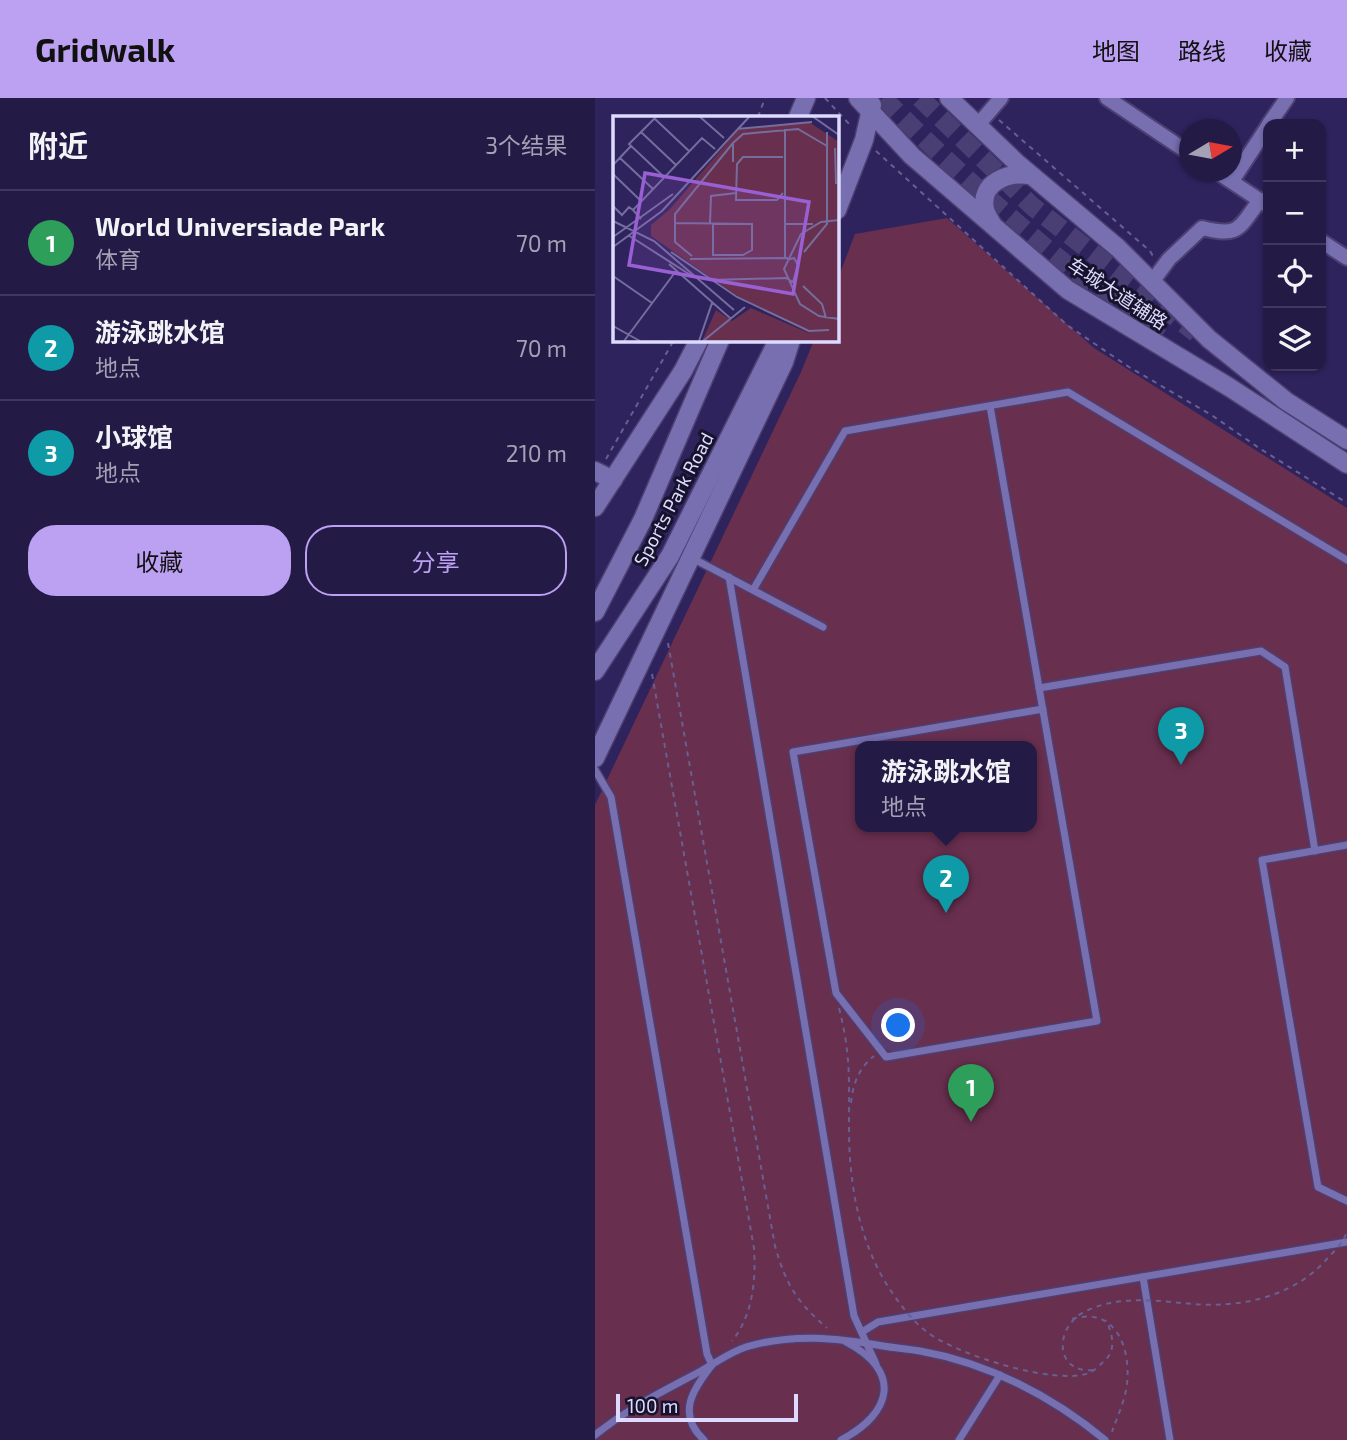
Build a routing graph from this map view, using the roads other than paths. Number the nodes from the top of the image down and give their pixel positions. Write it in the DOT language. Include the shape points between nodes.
graph roads {
  1 [pos="806,98"];
  2 [pos="858,98"];
  3 [pos="949,98"];
  4 [pos="1001,98"];
  5 [pos="1107,98"];
  6 [pos="1287,98"];
  7 [pos="1122,102"];
  8 [pos="872,105"];
  9 [pos="798,116"];
  10 [pos="1273,119"];
  11 [pos="977,126"];
  12 [pos="1263,134"];
  13 [pos="1179,145"];
  14 [pos="1242,166"];
  15 [pos="1030,174"];
  16 [pos="1233,182"];
  17 [pos="838,183"];
  18 [pos="840,202"];
  19 [pos="1263,202"];
  20 [pos="1263,204"];
  21 [pos="992,225"];
  22 [pos="1326,244"];
  23 [pos="1345,254"];
  24 [pos="1152,282"];
  25 [pos="698,341"];
  26 [pos="720,341"];
  27 [pos="778,341"];
  28 [pos="791,341"];
  29 [pos="990,406"];
  30 [pos="1347,440"];
  31 [pos="1347,464"];
  32 [pos="602,474"];
  33 [pos="595,507"];
  34 [pos="692,558"];
  35 [pos="1347,560"];
  36 [pos="729,577"];
  37 [pos="753,590"];
  38 [pos="595,612"];
  39 [pos="823,627"];
  40 [pos="595,671"];
  41 [pos="1039,688"];
  42 [pos="1043,709"];
  43 [pos="855,741"];
  44 [pos="857,741"];
  45 [pos="595,758"];
  46 [pos="595,770"];
  47 [pos="1347,845"];
  48 [pos="1315,851"];
  49 [pos="1347,1201"];
  50 [pos="1347,1242"];
  51 [pos="1143,1277"];
  52 [pos="862,1332"];
  53 [pos="838,1338"];
  54 [pos="867,1343"];
  55 [pos="887,1347"];
  56 [pos="876,1364"];
  57 [pos="712,1365"];
  58 [pos="1000,1375"];
  59 [pos="595,1435"];
  60 [pos="1107,1439"];
  61 [pos="704,1440"];
  62 [pos="841,1440"];
  63 [pos="959,1440"];
  64 [pos="1170,1440"];
  1 -- 9 [label="main road"];
  2 -- 8 [label="main road, 车城大道辅路"];
  3 -- 11 [label="main road, 车城大道辅路"];
  4 -- 11 [label="street"];
  5 -- 7 [label="street"];
  6 -- 10 [label="street"];
  7 -- 13 [label="street"];
  8 -- 18 [label="main road"];
  8 -- 21 [label="main road, 车城大道辅路" via="912,156"];
  11 -- 15 [label="main road, 车城大道辅路"];
  12 -- 14 [label="street"];
  15 -- 21 [label="main road" via="1008,174 991,186 984,207"];
  15 -- 24 [label="main road, 车城大道辅路"];
  16 -- 19 [label="street"];
  17 -- 18 [label="main road"];
  20 -- 24 [label="street" via="1240,228 1224,233 1202,229"];
  21 -- 31 [label="main road, 车城大道辅路" via="1068,290"];
  22 -- 23 [label="street"];
  24 -- 30 [label="main road, 车城大道辅路" via="1209,339 1286,401"];
  25 -- 32 [label="main road" via="683,371"];
  26 -- 38 [label="main road, Sports Park Road" via="643,519"];
  27 -- 40 [label="main road, Sports Park Road" via="670,556"];
  28 -- 34 [label="main road"];
  29 -- 35 [label="lane" via="1068,393"];
  29 -- 37 [label="lane" via="845,431"];
  29 -- 41 [label="lane"];
  32 -- 33 [label="main road"];
  34 -- 36 [label="lane"];
  34 -- 45 [label="main road"];
  36 -- 37 [label="lane"];
  36 -- 52 [label="lane" via="854,1316"];
  37 -- 39 [label="lane"];
  41 -- 42 [label="lane"];
  41 -- 48 [label="lane" via="1261,651 1285,667"];
  42 -- 43 [label="lane" via="1097,1021 886,1057 835,993 793,752"];
  42 -- 44 [label="lane"];
  46 -- 57 [label="lane" via="611,797"];
  47 -- 48 [label="lane"];
  48 -- 49 [label="lane" via="1262,860 1318,1187"];
  50 -- 51 [label="lane"];
  51 -- 52 [label="lane" via="878,1322"];
  51 -- 64 [label="lane"];
  52 -- 54 [label="lane"];
  53 -- 54 [label="lane"];
  53 -- 56 [label="lane"];
  53 -- 57 [label="lane" via="778,1340 744,1348"];
  54 -- 55 [label="lane"];
  54 -- 56 [label="lane"];
  55 -- 56 [label="lane" via="876,1352"];
  55 -- 58 [label="lane" via="920,1351"];
  56 -- 62 [label="lane" via="885,1386 878,1411"];
  57 -- 59 [label="lane" via="656,1393"];
  57 -- 61 [label="lane" via="695,1387 689,1412"];
  58 -- 60 [label="lane" via="1047,1399"];
  58 -- 63 [label="lane"];
}
